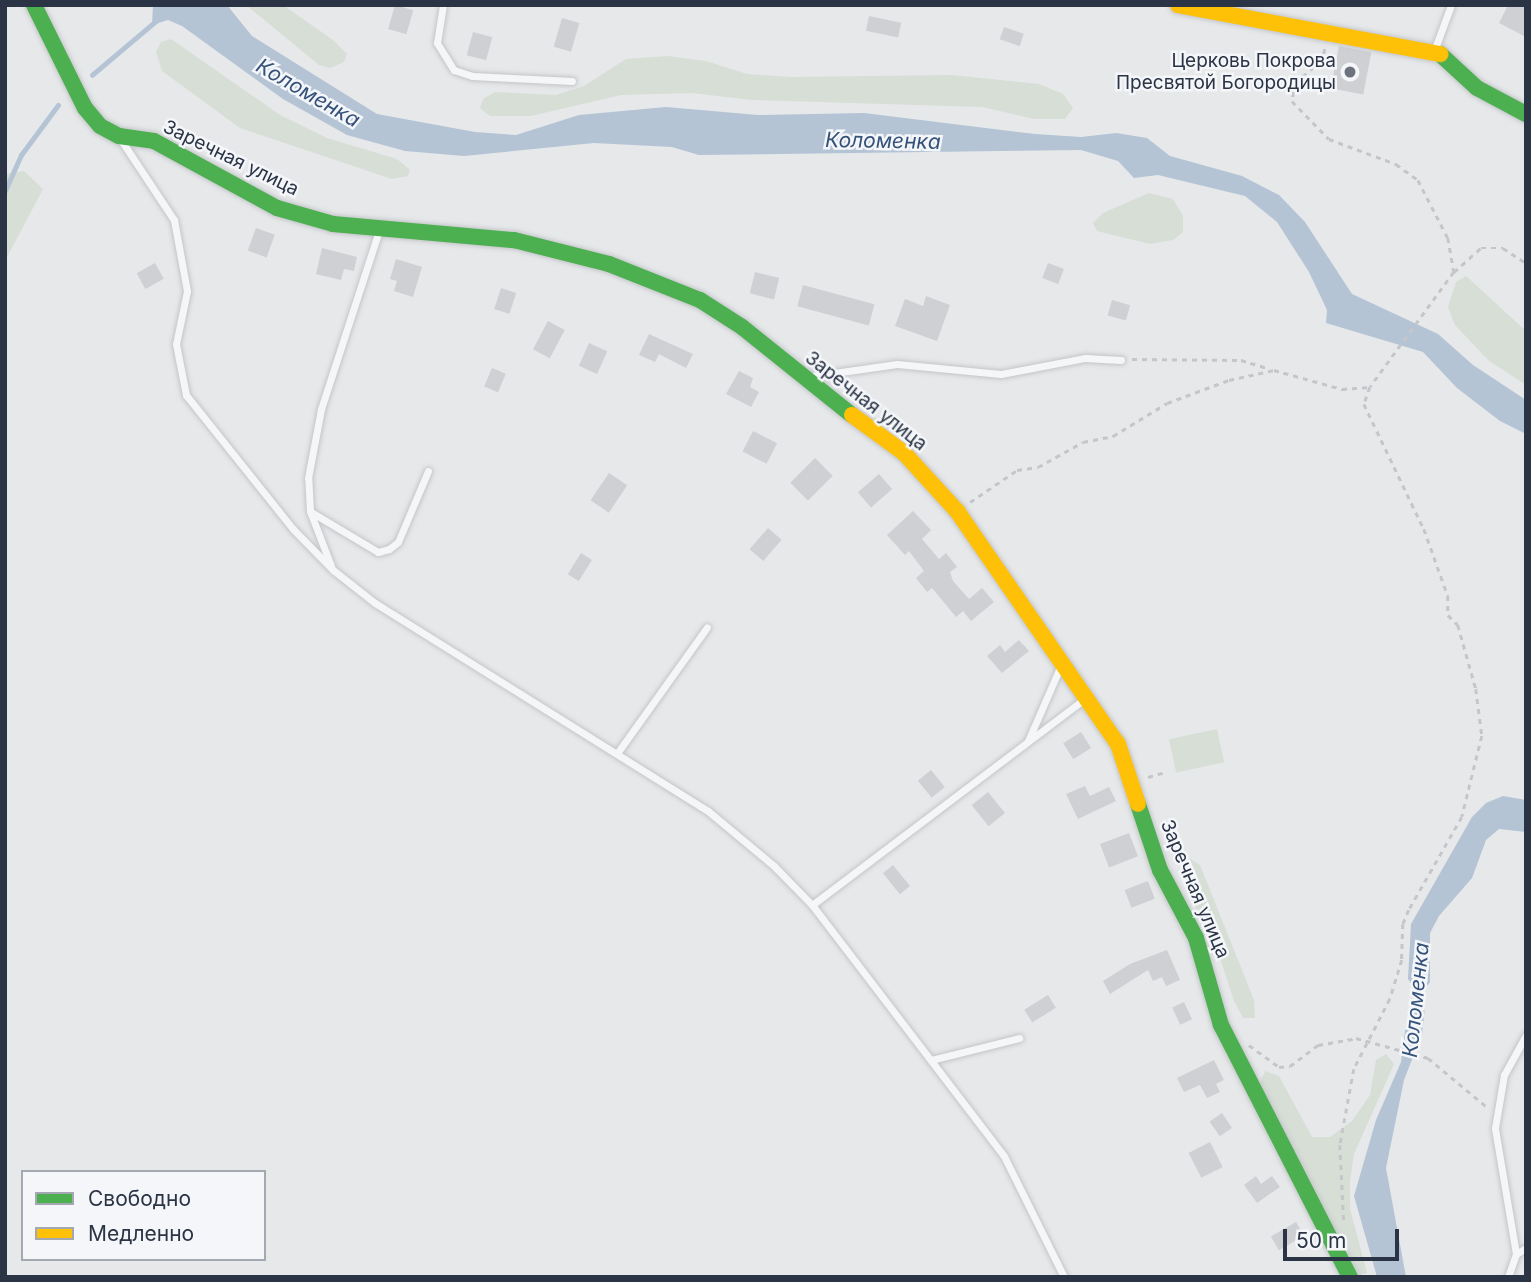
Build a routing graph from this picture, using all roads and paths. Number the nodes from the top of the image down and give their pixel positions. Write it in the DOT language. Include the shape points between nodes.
graph roads {
  1 [pos="34,5"];
  2 [pos="443,5"];
  3 [pos="1178,5"];
  4 [pos="1451,5"];
  5 [pos="1331,33"];
  6 [pos="1434,51"];
  7 [pos="572,80"];
  8 [pos="1526,114"];
  9 [pos="119,136"];
  10 [pos="379,230"];
  11 [pos="1526,263"];
  12 [pos="1454,272"];
  13 [pos="1121,360"];
  14 [pos="1274,370"];
  15 [pos="802,378"];
  16 [pos="1370,387"];
  17 [pos="428,471"];
  18 [pos="310,511"];
  19 [pos="957,511"];
  20 [pos="333,570"];
  21 [pos="707,627"];
  22 [pos="1061,665"];
  23 [pos="1083,700"];
  24 [pos="1028,742"];
  25 [pos="618,752"];
  26 [pos="812,905"];
  27 [pos="1221,1025"];
  28 [pos="1526,1035"];
  29 [pos="1019,1038"];
  30 [pos="1367,1044"];
  31 [pos="931,1060"];
  32 [pos="1497,1116"];
  33 [pos="1344,1228"];
  34 [pos="1526,1248"];
  35 [pos="1516,1254"];
  36 [pos="1064,1277"];
  37 [pos="1350,1277"];
  38 [pos="1508,1277"];
  1 -- 9 [label="street, Заречная улица" via="85,108 100,126"];
  2 -- 7 [label="lane" via="437,43 454,70 472,76"];
  3 -- 5 [label="street"];
  4 -- 6 [label="lane"];
  5 -- 6 [label="street"];
  5 -- 12 [label="path" via="1322,61 1296,82 1292,100 1329,139 1396,164 1419,180 1444,227"];
  6 -- 8 [label="street" via="1450,59 1477,88"];
  9 -- 10 [label="street, Заречная улица" via="154,141 185,154 276,208 332,224"];
  9 -- 20 [label="lane" via="126,154 174,220 187,291 176,344 186,395 293,529"];
  10 -- 15 [label="street, Заречная улица" via="514,240 609,264 700,300 742,327"];
  10 -- 18 [label="lane" via="321,409 308,478"];
  11 -- 12 [label="path" via="1503,248 1481,248"];
  12 -- 16 [label="path"];
  13 -- 14 [label="path" via="1241,359"];
  13 -- 15 [label="lane" via="1085,358 1001,374 897,364"];
  14 -- 16 [label="path" via="1342,389"];
  14 -- 19 [label="path" via="1167,403 1113,436 1083,442 1038,467 1017,470"];
  15 -- 19 [label="street, Заречная улица" via="904,453"];
  16 -- 30 [label="path" via="1364,404 1432,551 1448,596 1448,615 1458,625 1476,688 1482,736 1462,817 1406,917 1402,960 1390,999"];
  17 -- 18 [label="lane" via="398,542 389,549 378,552"];
  18 -- 20 [label="lane"];
  19 -- 22 [label="street, Заречная улица"];
  20 -- 25 [label="lane" via="375,603"];
  21 -- 25 [label="lane"];
  22 -- 23 [label="street, Заречная улица"];
  22 -- 24 [label="lane"];
  23 -- 24 [label="lane"];
  23 -- 27 [label="street, Заречная улица" via="1118,744 1160,870 1207,967"];
  24 -- 26 [label="lane"];
  25 -- 26 [label="lane" via="708,811"];
  26 -- 31 [label="lane"];
  27 -- 30 [label="path" via="1279,1067 1290,1066 1318,1045 1356,1038"];
  27 -- 37 [label="street, Заречная улица"];
  28 -- 32 [label="lane" via="1504,1075"];
  29 -- 31 [label="lane"];
  30 -- 32 [label="path" via="1428,1058"];
  30 -- 33 [label="path" via="1354,1069 1340,1145"];
  31 -- 36 [label="lane" via="1004,1156"];
  32 -- 35 [label="lane" via="1495,1128"];
  34 -- 35 [label="lane"];
  35 -- 38 [label="lane"];
}
